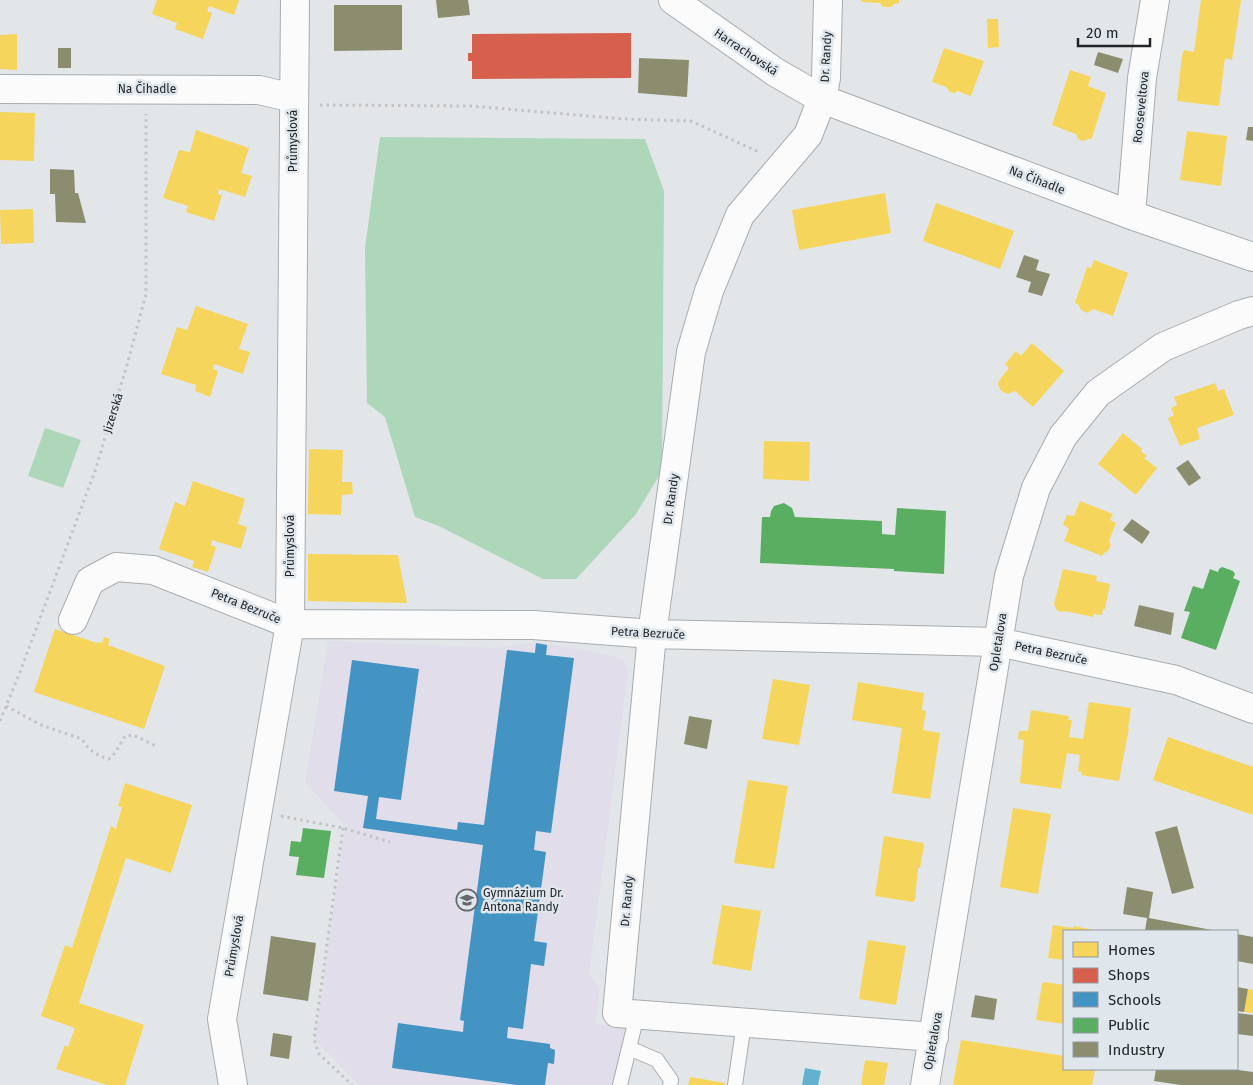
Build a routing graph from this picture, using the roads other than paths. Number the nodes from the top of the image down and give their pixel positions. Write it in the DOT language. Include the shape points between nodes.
graph roads {
  1 [pos="295,0"];
  2 [pos="673,0"];
  3 [pos="828,0"];
  4 [pos="1156,0"];
  5 [pos="0,89"];
  6 [pos="293,98"];
  7 [pos="822,99"];
  8 [pos="1131,215"];
  9 [pos="1253,257"];
  10 [pos="1253,311"];
  11 [pos="73,620"];
  12 [pos="290,624"];
  13 [pos="652,634"];
  14 [pos="998,642"];
  15 [pos="1253,709"];
  16 [pos="637,1014"];
  17 [pos="744,1023"];
  18 [pos="934,1037"];
  19 [pos="629,1048"];
  20 [pos="232,1085"];
  21 [pos="620,1085"];
  22 [pos="670,1085"];
  23 [pos="734,1085"];
  24 [pos="926,1085"];
  1 -- 6 [label="street, Průmyslová"];
  2 -- 7 [label="street, Harrachovská" via="775,72"];
  3 -- 7 [label="street, Dr. Randy" via="826,78"];
  4 -- 8 [label="street, Rooseveltova" via="1142,78"];
  5 -- 6 [label="street, Na Čihadle" via="259,90"];
  6 -- 12 [label="street, Průmyslová"];
  7 -- 8 [label="street, Na Čihadle"];
  7 -- 13 [label="street, Dr. Randy" via="808,135 740,215 710,291 691,352"];
  8 -- 9 [label="street, Na Čihadle"];
  10 -- 14 [label="street, Opletalova" via="1163,347 1098,393 1063,436 1036,488 1009,576"];
  11 -- 12 [label="street, Petra Bezruče" via="90,580 116,566 153,570"];
  12 -- 13 [label="street, Petra Bezruče" via="533,625"];
  12 -- 20 [label="street, Průmyslová" via="255,783 258,812 222,1019"];
  13 -- 14 [label="street, Petra Bezruče"];
  13 -- 16 [label="street, Dr. Randy" via="617,1013"];
  14 -- 15 [label="street, Petra Bezruče" via="1176,680"];
  14 -- 18 [label="street, Opletalova"];
  16 -- 17 [label="street, Dr. Randy"];
  16 -- 19 [label="lane"];
  17 -- 18 [label="street, Dr. Randy"];
  17 -- 23 [label="lane"];
  18 -- 24 [label="street, Opletalova"];
  19 -- 21 [label="lane"];
  19 -- 22 [label="lane" via="657,1060 671,1080"];
}
